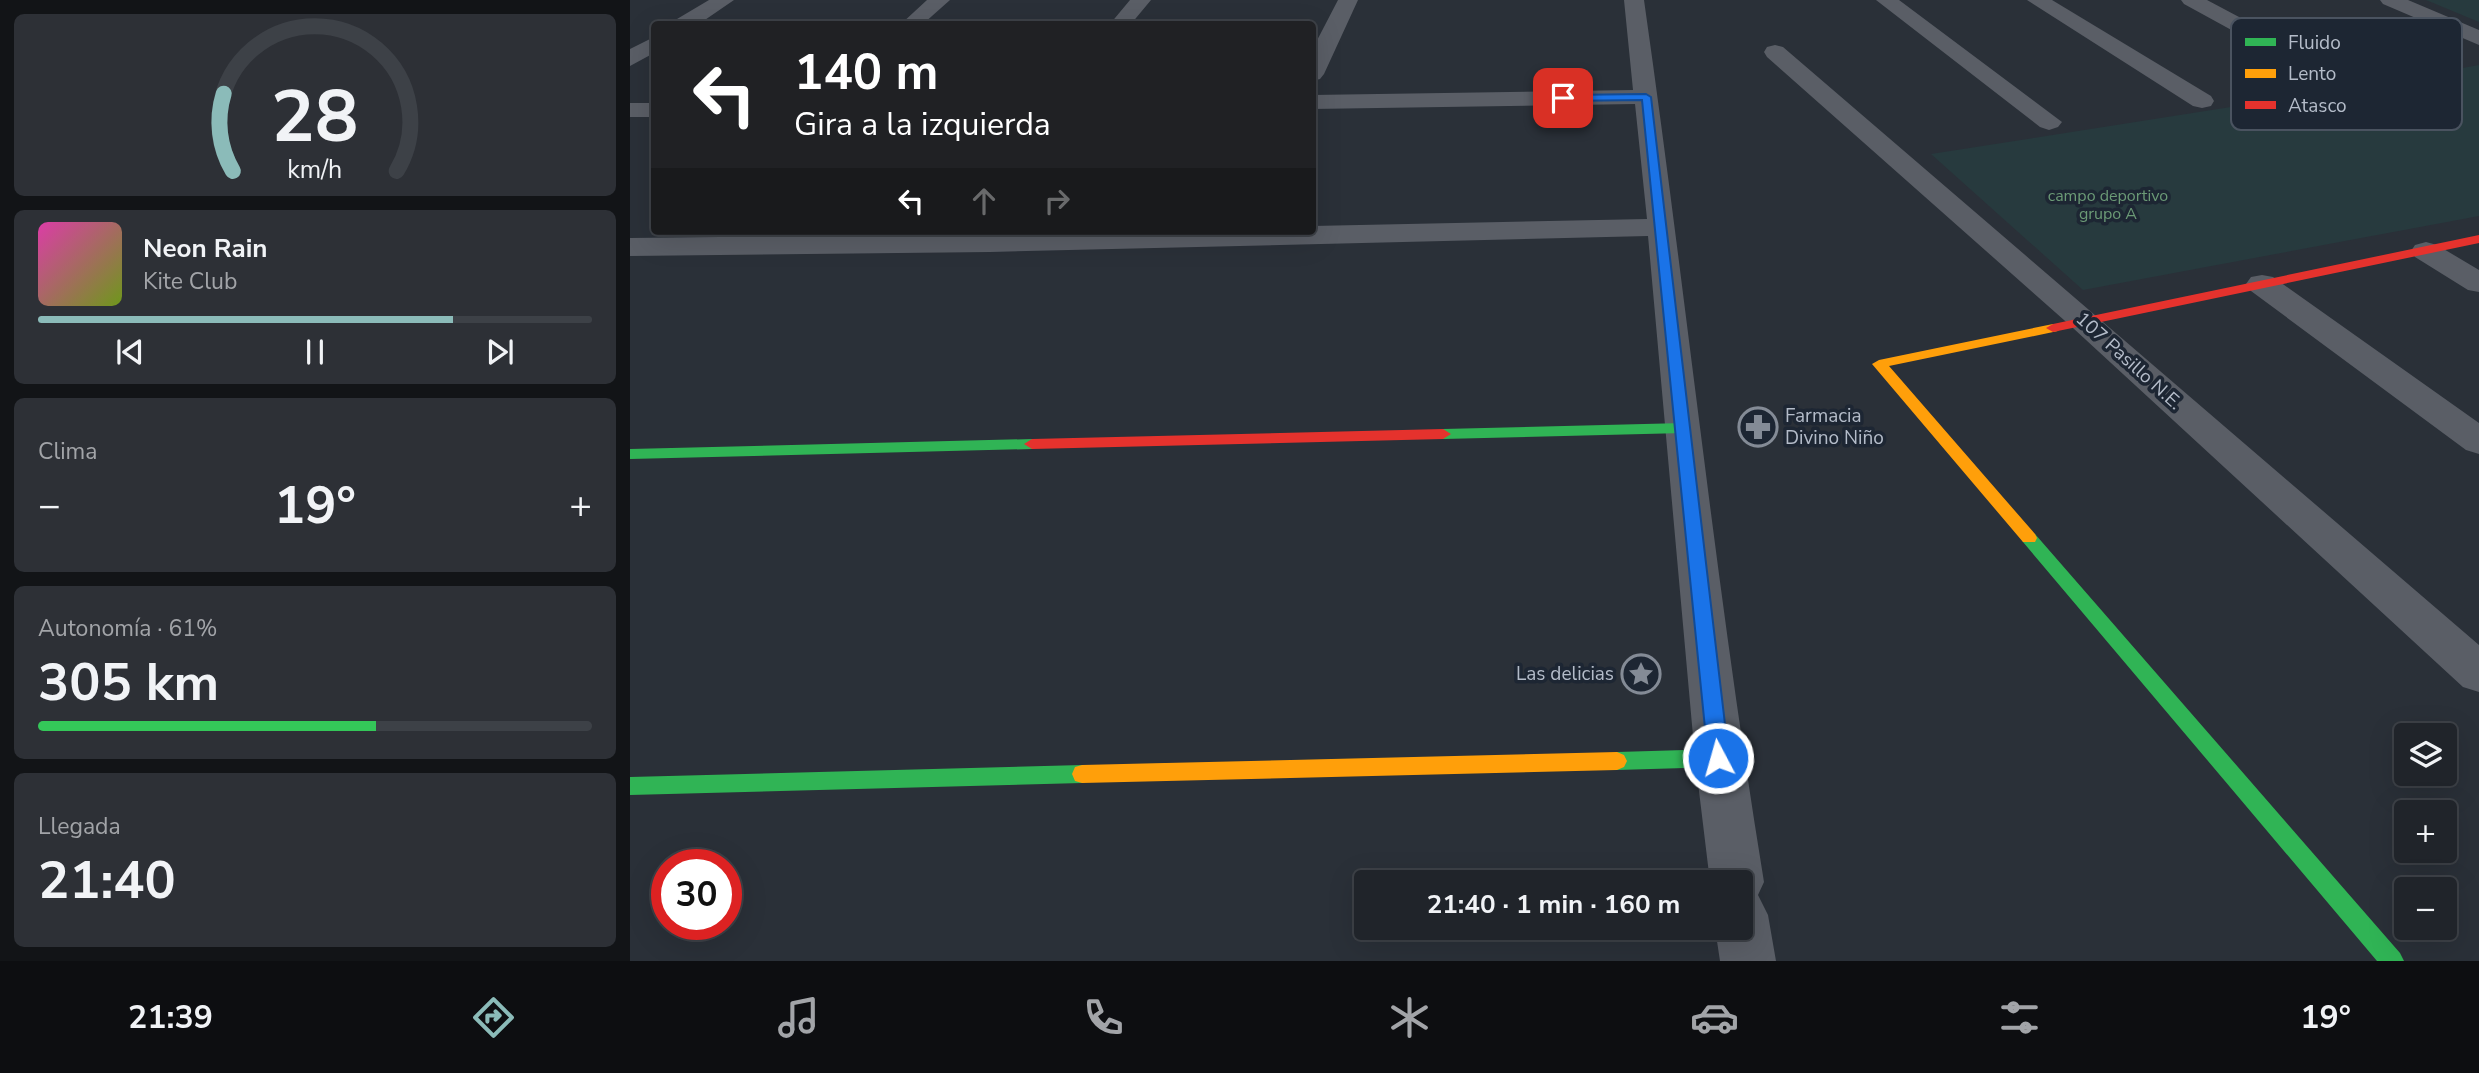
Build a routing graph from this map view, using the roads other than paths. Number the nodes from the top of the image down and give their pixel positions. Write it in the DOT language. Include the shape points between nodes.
graph roads {
  1 [pos="724,0"];
  2 [pos="940,0"];
  3 [pos="1141,0"];
  4 [pos="1348,0"];
  5 [pos="1634,0"];
  6 [pos="1886,0"];
  7 [pos="2037,0"];
  8 [pos="2191,0"];
  9 [pos="2390,0"];
  10 [pos="2432,18"];
  11 [pos="690,21"];
  12 [pos="915,21"];
  13 [pos="1123,21"];
  14 [pos="2231,21"];
  15 [pos="2462,31"];
  16 [pos="2479,38"];
  17 [pos="651,46"];
  18 [pos="1775,52"];
  19 [pos="630,60"];
  20 [pos="1316,66"];
  21 [pos="1646,97"];
  22 [pos="2202,101"];
  23 [pos="1316,102"];
  24 [pos="630,110"];
  25 [pos="651,110"];
  26 [pos="2049,122"];
  27 [pos="1662,227"];
  28 [pos="2479,239"];
  29 [pos="630,247"];
  30 [pos="2426,251"];
  31 [pos="2479,283"];
  32 [pos="2262,284"];
  33 [pos="2085,321"];
  34 [pos="1684,428"];
  35 [pos="2479,441"];
  36 [pos="630,454"];
  37 [pos="2479,673"];
  38 [pos="1718,758"];
  39 [pos="630,786"];
  40 [pos="1735,870"];
  41 [pos="1745,940"];
  42 [pos="1748,961"];
  43 [pos="2392,961"];
  1 -- 11 [label="street"];
  2 -- 12 [label="street"];
  3 -- 13 [label="street"];
  4 -- 20 [label="street"];
  5 -- 21 [label="street"];
  6 -- 26 [label="street"];
  7 -- 22 [label="street"];
  8 -- 14 [label="street"];
  9 -- 10 [label="street"];
  15 -- 16 [label="street"];
  17 -- 19 [label="street"];
  18 -- 33 [label="street, 107 Pasillo N.E."];
  21 -- 23 [label="street"];
  21 -- 27 [label="street"];
  24 -- 25 [label="street"];
  27 -- 29 [label="street"];
  27 -- 34 [label="street"];
  28 -- 30 [label="street"];
  30 -- 31 [label="street"];
  30 -- 32 [label="street"];
  32 -- 33 [label="street"];
  32 -- 35 [label="street"];
  33 -- 37 [label="street, 107 Pasillo N.E."];
  33 -- 43 [label="street" via="1879,364"];
  34 -- 36 [label="street"];
  34 -- 38 [label="street"];
  38 -- 39 [label="street"];
  38 -- 40 [label="street"];
  41 -- 42 [label="street"];
}
